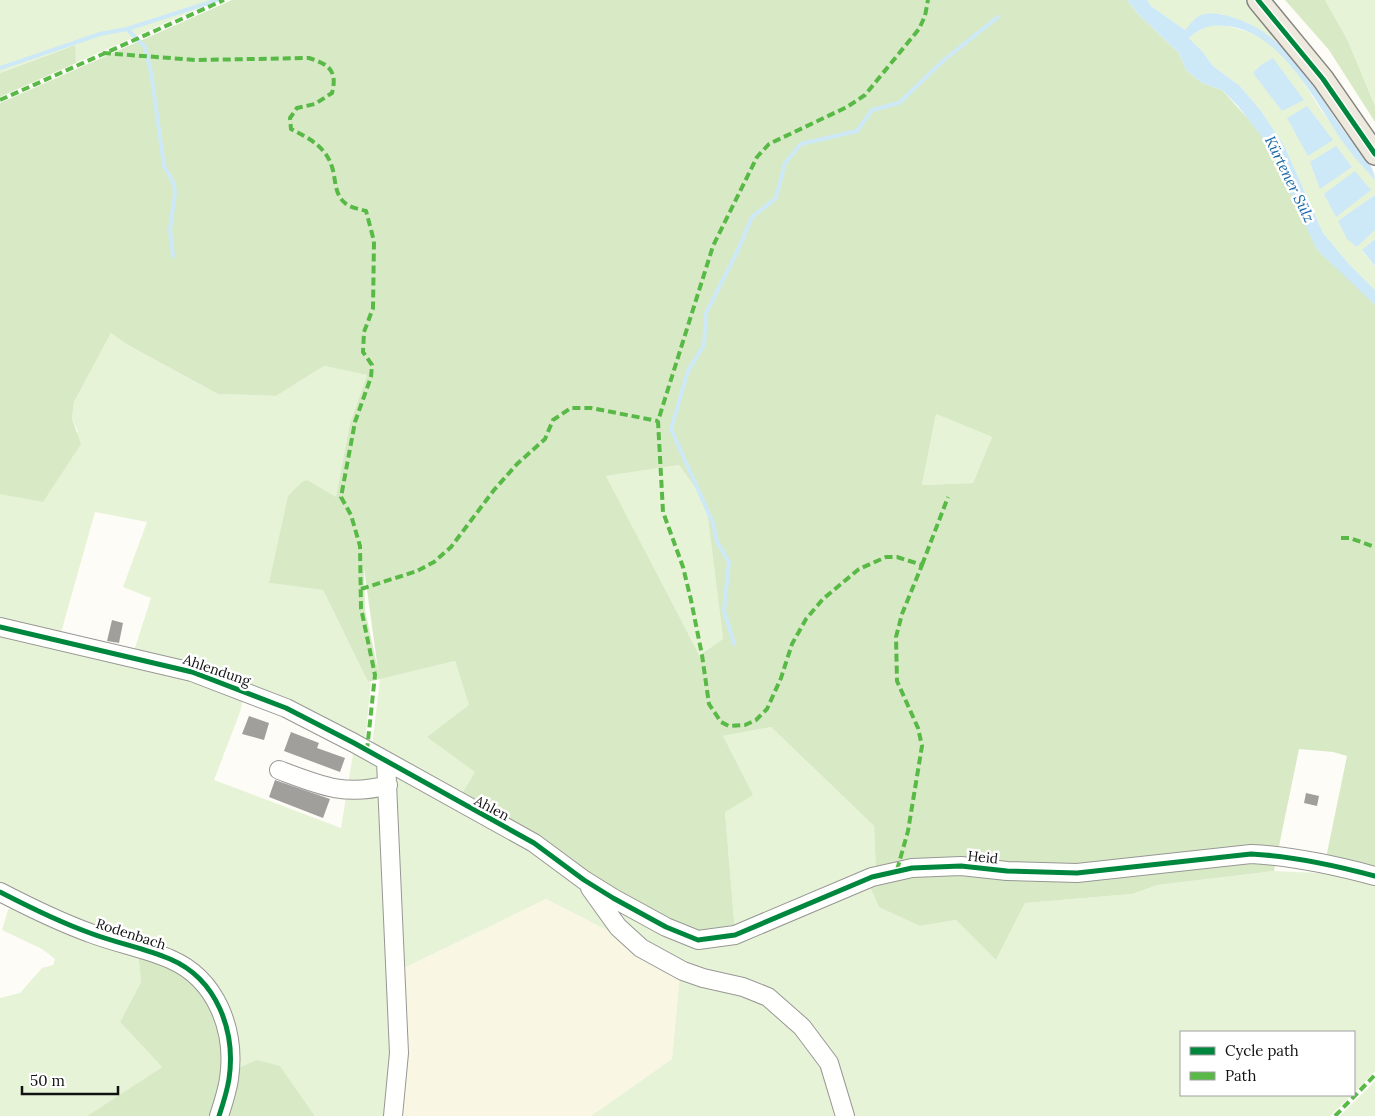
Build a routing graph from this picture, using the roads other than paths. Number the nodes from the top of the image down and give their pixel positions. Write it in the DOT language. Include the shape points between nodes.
graph roads {
  1 [pos="1258,0"];
  2 [pos="1375,154"];
  3 [pos="0,627"];
  4 [pos="386,761"];
  5 [pos="279,770"];
  6 [pos="388,785"];
  7 [pos="1375,876"];
  8 [pos="584,880"];
  9 [pos="0,892"];
  10 [pos="219,1116"];
  11 [pos="394,1116"];
  12 [pos="845,1116"];
  1 -- 2 [label="main road" via="1323,79"];
  3 -- 4 [label="street, Ahlendung" via="192,672 286,708"];
  4 -- 6 [label="street"];
  4 -- 8 [label="street, Ahlen" via="541,847"];
  5 -- 6 [label="street" via="342,790 365,791"];
  6 -- 11 [label="street" via="399,1053"];
  7 -- 8 [label="street, Heid" via="1324,862 1251,854 1077,873 961,866 912,868 864,880 735,935 698,940 666,927"];
  8 -- 12 [label="street" via="618,928 641,948 683,971 768,997 802,1027 829,1063"];
  9 -- 10 [label="street, Rodenbach" via="90,933 171,959 202,981 223,1013 229,1041 229,1082"];
}
